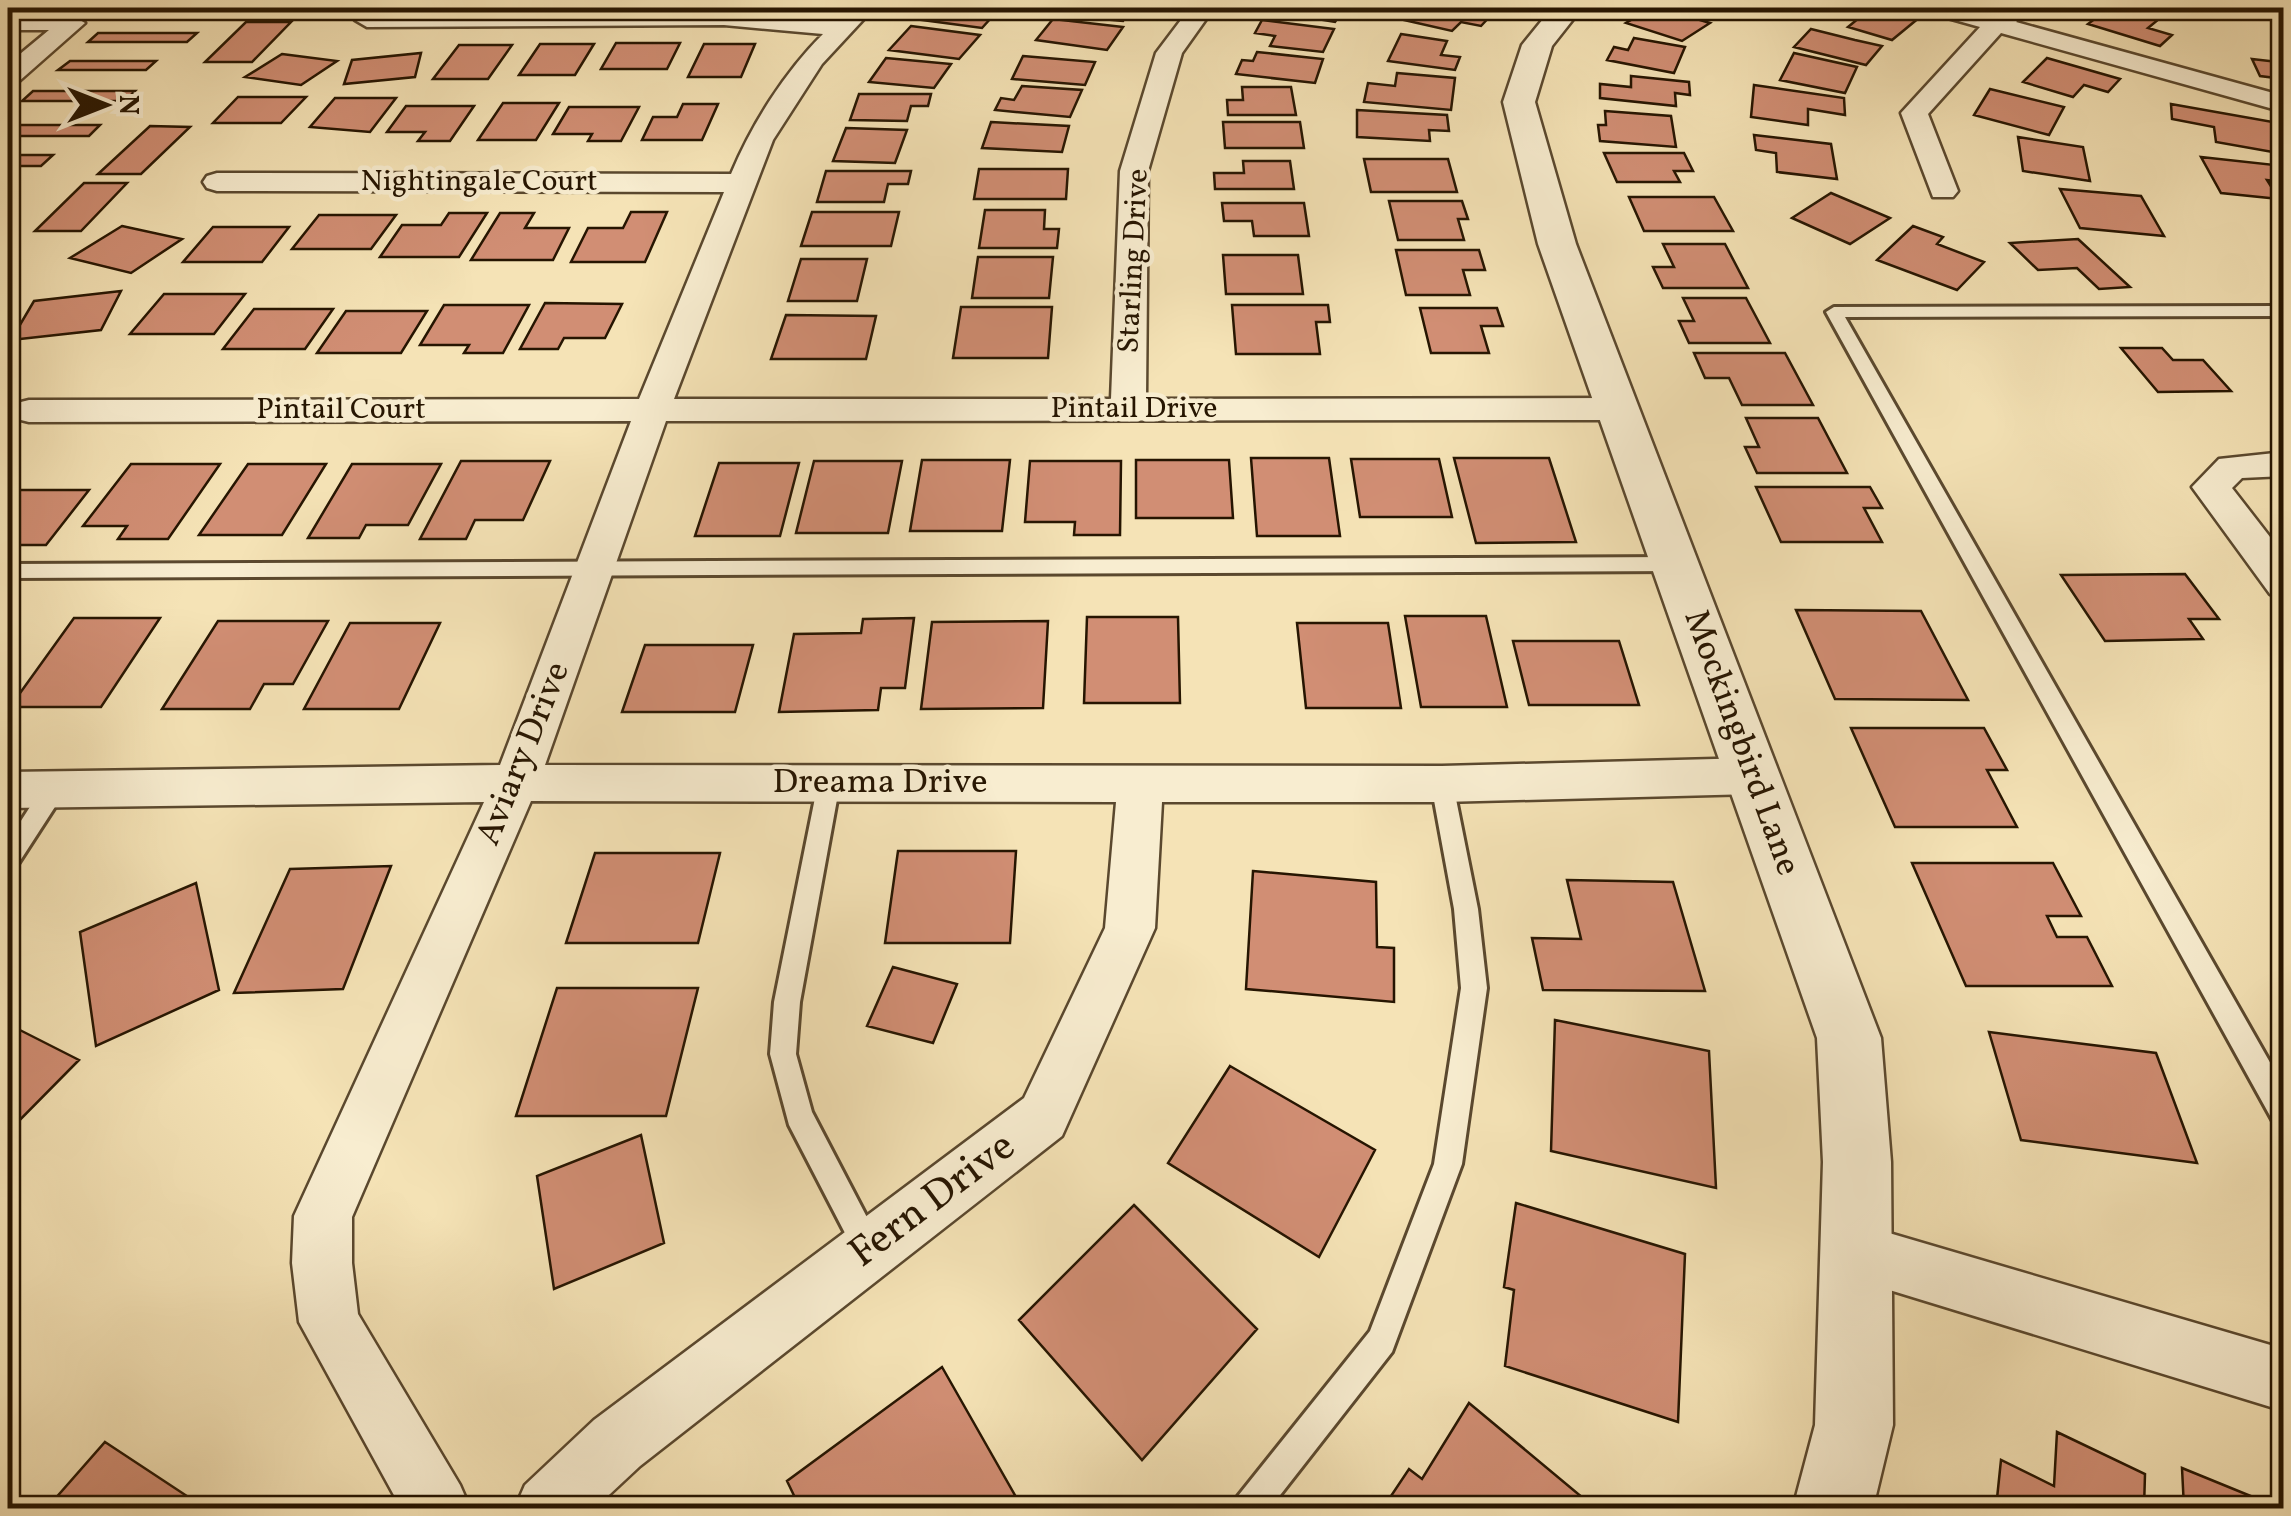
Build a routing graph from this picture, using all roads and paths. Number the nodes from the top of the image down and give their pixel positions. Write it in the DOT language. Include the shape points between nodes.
graph roads {
  1 [pos="1202,8"];
  2 [pos="1567,8"];
  3 [pos="1938,8"];
  4 [pos="2020,8"];
  5 [pos="851,18"];
  6 [pos="368,20"];
  7 [pos="8,23"];
  8 [pos="1996,26"];
  9 [pos="8,77"];
  10 [pos="2284,104"];
  11 [pos="217,182"];
  12 [pos="742,182"];
  13 [pos="1942,191"];
  14 [pos="2284,311"];
  15 [pos="652,409"];
  16 [pos="1128,409"];
  17 [pos="1615,409"];
  18 [pos="29,411"];
  19 [pos="2284,464"];
  20 [pos="1675,564"];
  21 [pos="596,566"];
  22 [pos="8,571"];
  23 [pos="2284,584"];
  24 [pos="1753,776"];
  25 [pos="516,783"];
  26 [pos="829,783"];
  27 [pos="1140,783"];
  28 [pos="1442,784"];
  29 [pos="54,789"];
  30 [pos="8,790"];
  31 [pos="8,860"];
  32 [pos="2284,1114"];
  33 [pos="869,1250"];
  34 [pos="1855,1252"];
  35 [pos="2284,1380"];
  36 [pos="437,1508"];
  37 [pos="548,1508"];
  38 [pos="1250,1508"];
  39 [pos="1833,1508"];
  1 -- 16 [label="street, Starling Drive" via="1169,54 1134,170"];
  2 -- 17 [label="street, Mockingbird Lane" via="1537,45 1518,102 1557,244"];
  3 -- 8 [label="street"];
  4 -- 8 [label="street"];
  5 -- 6 [label="street"];
  5 -- 12 [label="street, Aviary Drive" via="812,59 759,140"];
  7 -- 9 [label="street" via="73,23"];
  8 -- 10 [label="street"];
  8 -- 13 [label="street" via="1914,112"];
  11 -- 12 [label="street, Nightingale Court"];
  12 -- 15 [label="street, Aviary Drive"];
  14 -- 32 [label="lane" via="1834,312"];
  15 -- 16 [label="street, Pintail Drive"];
  15 -- 18 [label="street, Pintail Court"];
  15 -- 21 [label="street, Aviary Drive"];
  16 -- 17 [label="street, Pintail Drive"];
  17 -- 20 [label="street, Mockingbird Lane"];
  19 -- 23 [label="street" via="2232,467 2210,487"];
  20 -- 21 [label="lane"];
  20 -- 24 [label="street, Mockingbird Lane"];
  21 -- 22 [label="lane"];
  21 -- 25 [label="street, Aviary Drive"];
  24 -- 28 [label="street, Dreama Drive"];
  24 -- 34 [label="street, Mockingbird Lane" via="1849,1038"];
  25 -- 26 [label="street, Dreama Drive"];
  25 -- 29 [label="street, Dreama Drive"];
  25 -- 36 [label="street, Aviary Drive" via="324,1216 329,1322"];
  26 -- 27 [label="street, Dreama Drive"];
  26 -- 33 [label="lane" via="783,1054 798,1116"];
  27 -- 28 [label="street, Dreama Drive"];
  27 -- 33 [label="street, Fern Drive" via="1130,928 1043,1117"];
  28 -- 38 [label="lane" via="1474,988 1448,1164 1381,1340"];
  29 -- 30 [label="street, Dreama Drive"];
  29 -- 31 [label="lane"];
  33 -- 37 [label="street, Fern Drive" via="616,1443"];
  34 -- 35 [label="street"];
  34 -- 39 [label="street, Mockingbird Lane" via="1854,1425"];
}
